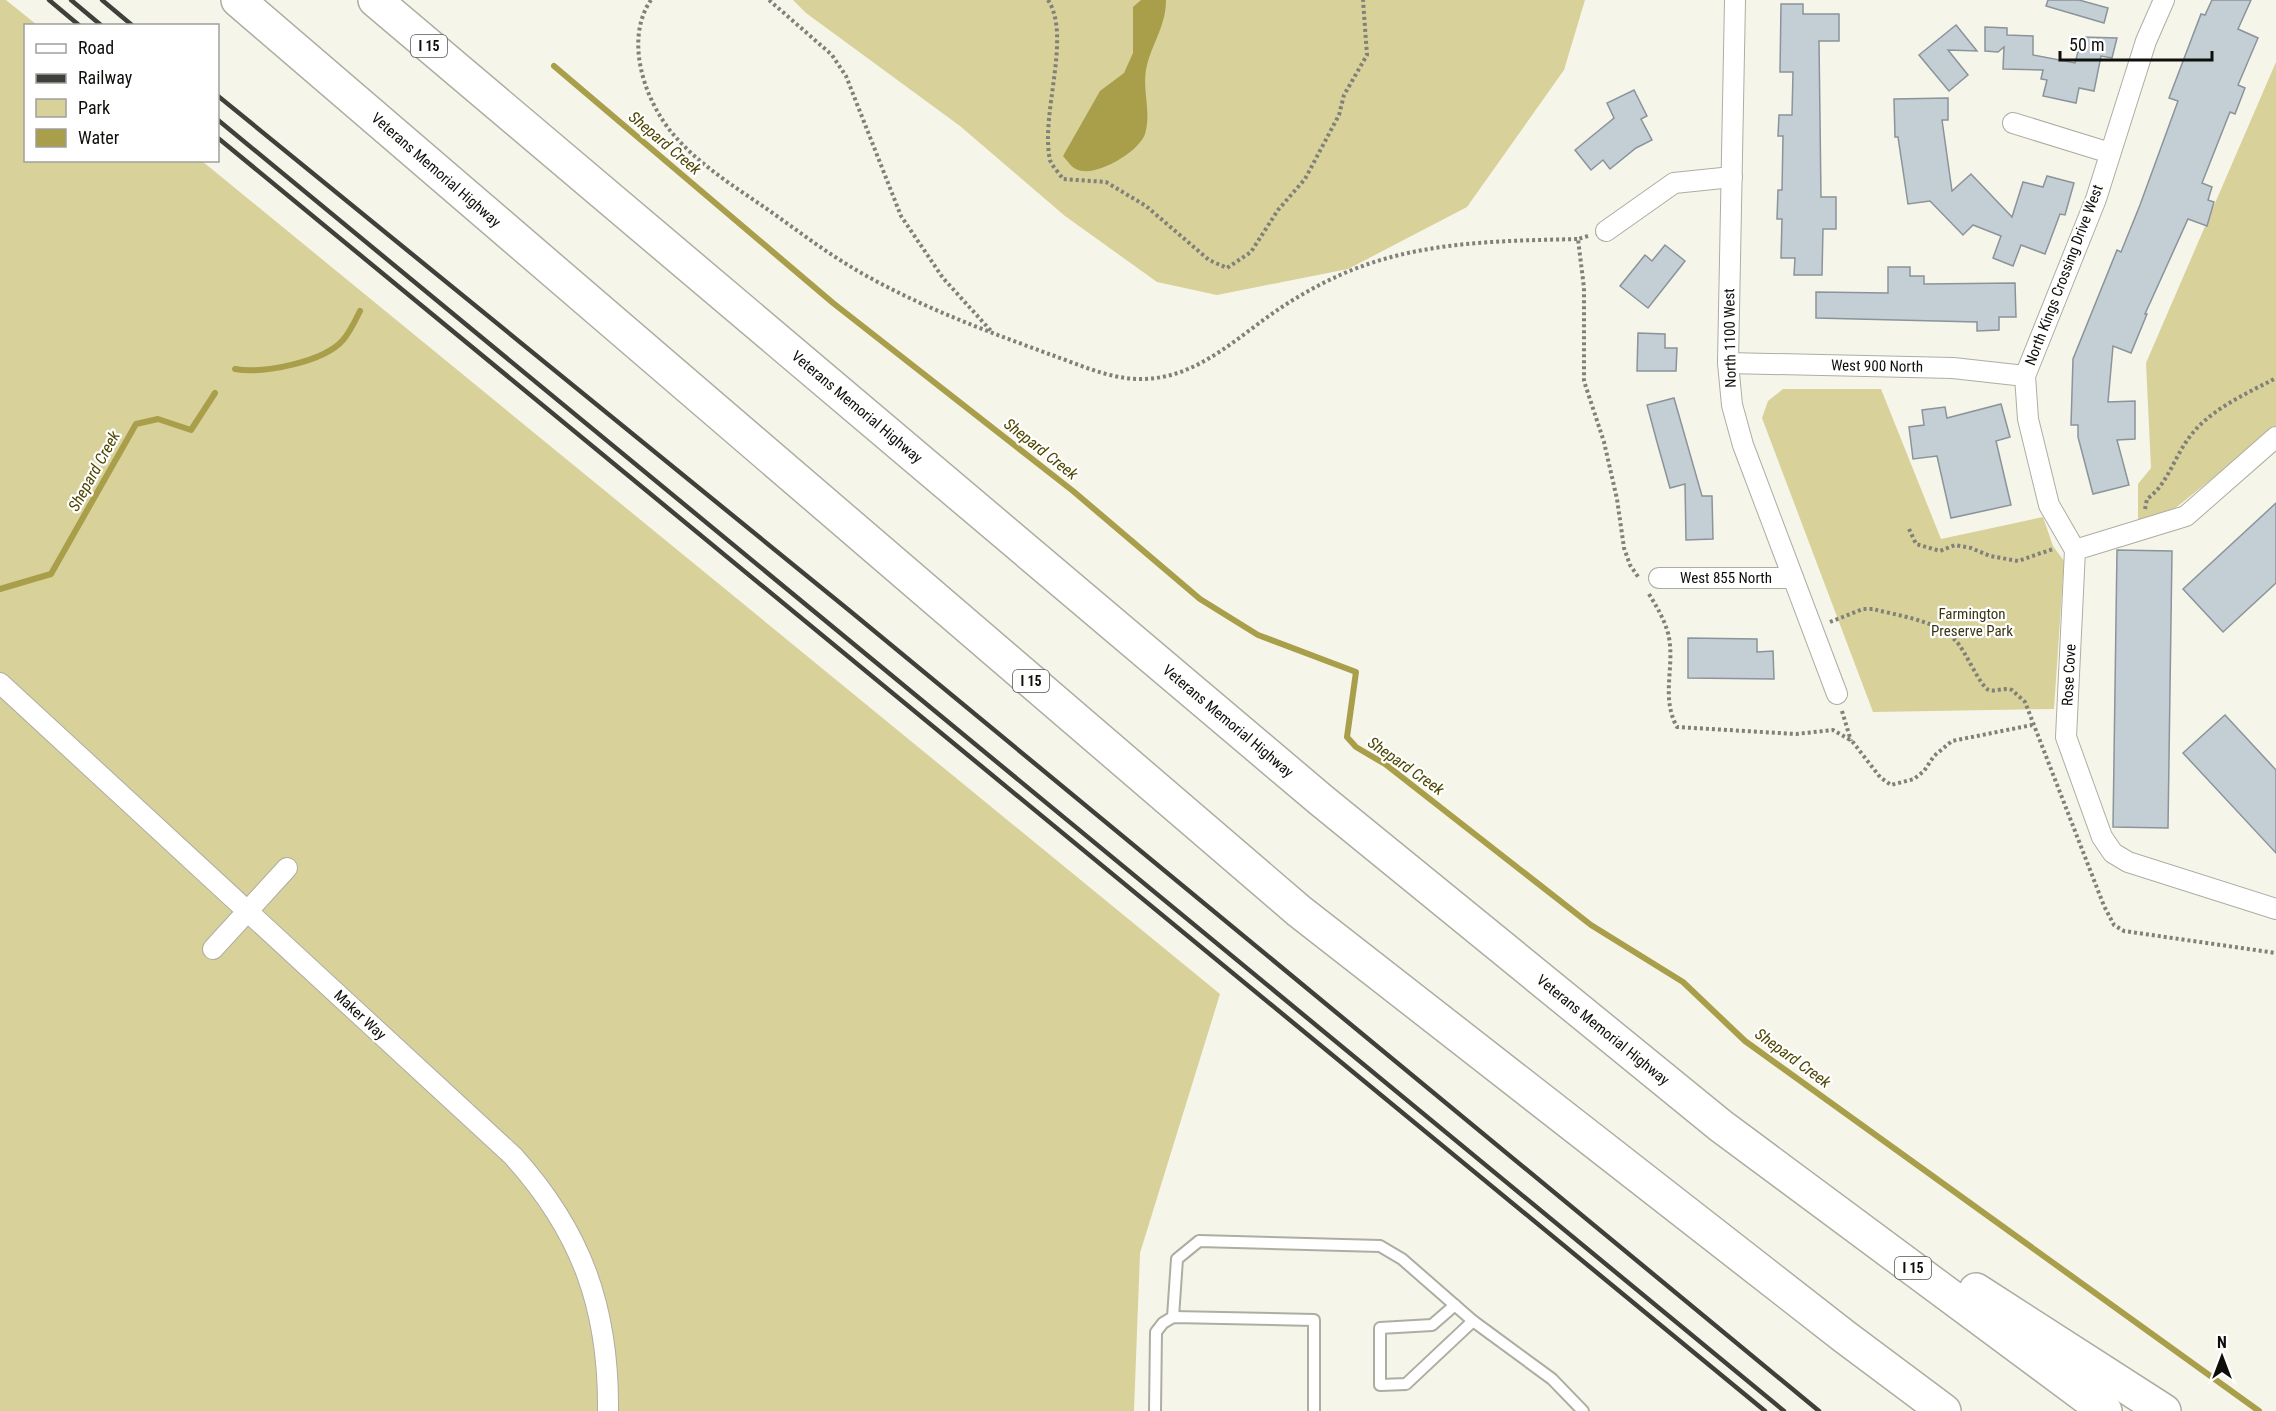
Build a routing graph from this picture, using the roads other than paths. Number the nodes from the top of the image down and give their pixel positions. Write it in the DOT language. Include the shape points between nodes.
graph roads {
  1 [pos="238,0"];
  2 [pos="375,0"];
  3 [pos="1735,0"];
  4 [pos="2164,0"];
  5 [pos="2013,123"];
  6 [pos="2110,153"];
  7 [pos="1732,177"];
  8 [pos="1606,231"];
  9 [pos="1728,363"];
  10 [pos="2025,376"];
  11 [pos="2276,437"];
  12 [pos="2075,550"];
  13 [pos="1659,578"];
  14 [pos="1793,578"];
  15 [pos="0,683"];
  16 [pos="1837,694"];
  17 [pos="287,868"];
  18 [pos="2276,909"];
  19 [pos="247,911"];
  20 [pos="213,949"];
  21 [pos="1721,1126"];
  22 [pos="1455,1305"];
  23 [pos="1173,1317"];
  24 [pos="1473,1321"];
  25 [pos="1845,1337"];
  26 [pos="608,1411"];
  27 [pos="1155,1411"];
  28 [pos="1314,1411"];
  29 [pos="1583,1411"];
  30 [pos="1920,1411"];
  31 [pos="1944,1411"];
  32 [pos="2105,1411"];
  33 [pos="2164,1411"];
  1 -- 25 [label="highway, Veterans Memorial Highway / I 15" via="1299,911"];
  2 -- 21 [label="highway, Veterans Memorial Highway / I 15" via="1321,800"];
  3 -- 7 [label="street, North 1100 West"];
  4 -- 6 [label="street, North Kings Crossing Drive West" via="2146,41"];
  5 -- 6 [label="street"];
  6 -- 10 [label="street, North Kings Crossing Drive West" via="2096,199"];
  7 -- 8 [label="street" via="1674,183"];
  7 -- 9 [label="street, North 1100 West"];
  9 -- 10 [label="street, West 900 North" via="1953,368"];
  9 -- 14 [label="street, North 1100 West" via="1732,405 1743,445"];
  10 -- 12 [label="street, North Kings Crossing Drive West" via="2028,420 2049,505"];
  11 -- 12 [label="street" via="2186,516"];
  12 -- 18 [label="street, Rose Cove" via="2066,737 2102,837 2112,853 2128,862"];
  13 -- 14 [label="street, West 855 North"];
  14 -- 16 [label="street, North 1100 West"];
  15 -- 19 [label="street, Maker Way"];
  17 -- 19 [label="street"];
  19 -- 20 [label="street"];
  19 -- 26 [label="street, Maker Way" via="513,1156 552,1204 580,1254 597,1303 607,1354"];
  21 -- 32 [label="highway, Veterans Memorial Highway / I 15"];
  21 -- 33 [label="highway"];
  22 -- 23 [label="lane" via="1402,1259 1380,1246 1199,1241 1177,1259"];
  22 -- 24 [label="lane"];
  22 -- 24 [label="lane" via="1432,1325 1380,1328 1380,1385 1406,1384"];
  23 -- 27 [label="lane" via="1156,1332"];
  23 -- 28 [label="lane" via="1314,1320"];
  24 -- 29 [label="lane" via="1552,1379"];
  25 -- 30 [label="highway"];
  25 -- 31 [label="highway, Veterans Memorial Highway / I 15"];
}
